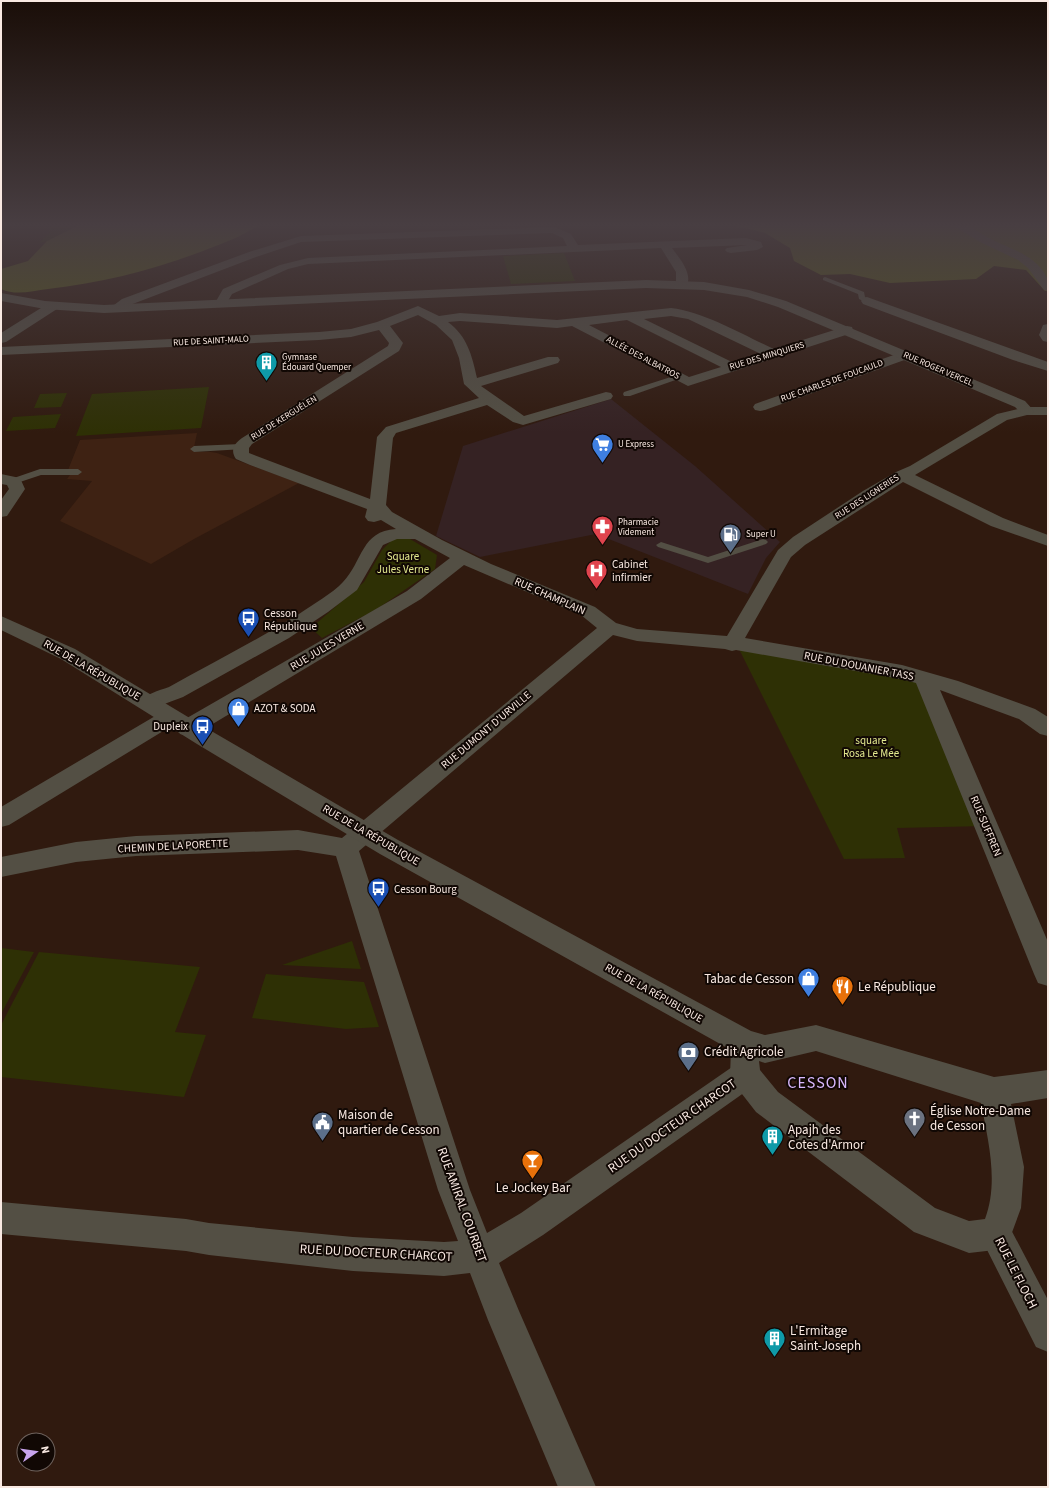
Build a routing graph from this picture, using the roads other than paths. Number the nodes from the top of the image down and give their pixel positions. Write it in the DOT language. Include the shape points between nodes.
graph roads {
  1 [pos="146,294"];
  2 [pos="226,294"];
  3 [pos="404,294"];
  4 [pos="412,294"];
  5 [pos="434,294"];
  6 [pos="749,294"];
  7 [pos="862,294"];
  8 [pos="1,297"];
  9 [pos="866,301"];
  10 [pos="221,303"];
  11 [pos="53,306"];
  12 [pos="116,308"];
  13 [pos="418,310"];
  14 [pos="630,317"];
  15 [pos="438,320"];
  16 [pos="576,323"];
  17 [pos="382,325"];
  18 [pos="1048,328"];
  19 [pos="847,330"];
  20 [pos="1048,338"];
  21 [pos="1,339"];
  22 [pos="1,351"];
  23 [pos="773,354"];
  24 [pos="905,355"];
  25 [pos="553,360"];
  26 [pos="732,367"];
  27 [pos="1048,367"];
  28 [pos="684,380"];
  29 [pos="471,384"];
  30 [pos="627,394"];
  31 [pos="606,396"];
  32 [pos="490,399"];
  33 [pos="760,407"];
  34 [pos="1027,411"];
  35 [pos="1048,411"];
  36 [pos="241,446"];
  37 [pos="194,449"];
  38 [pos="78,472"];
  39 [pos="902,475"];
  40 [pos="8,480"];
  41 [pos="378,505"];
  42 [pos="1,512"];
  43 [pos="420,534"];
  44 [pos="1048,541"];
  45 [pos="376,542"];
  46 [pos="763,542"];
  47 [pos="661,545"];
  48 [pos="462,557"];
  49 [pos="1,622"];
  50 [pos="294,626"];
  51 [pos="609,628"];
  52 [pos="732,644"];
  53 [pos="323,648"];
  54 [pos="925,679"];
  55 [pos="150,704"];
  56 [pos="179,722"];
  57 [pos="1048,728"];
  58 [pos="1,818"];
  59 [pos="355,840"];
  60 [pos="1,867"];
  61 [pos="1048,974"];
  62 [pos="744,1043"];
  63 [pos="744,1075"];
  64 [pos="1048,1084"];
  65 [pos="994,1092"];
  66 [pos="1,1218"];
  67 [pos="995,1234"];
  68 [pos="480,1256"];
  69 [pos="1048,1335"];
  70 [pos="577,1487"];
  1 -- 12 [label="street"];
  2 -- 10 [label="street"];
  3 -- 10 [label="street, RUE ROGER VERCEL"];
  4 -- 13 [label="street" via="411,307"];
  5 -- 13 [label="street, RUE DE SAINT-MALO" via="431,302"];
  6 -- 19 [label="street, RUE ROGER VERCEL" via="791,307"];
  7 -- 9 [label="lane" via="861,298"];
  8 -- 11 [label="street, RUE ROGER VERCEL"];
  9 -- 27 [label="street"];
  10 -- 12 [label="street, RUE ROGER VERCEL"];
  11 -- 12 [label="street, RUE ROGER VERCEL"];
  11 -- 21 [label="street"];
  13 -- 15 [label="street"];
  13 -- 17 [label="street, RUE DE SAINT-MALO"];
  14 -- 16 [label="street"];
  14 -- 23 [label="street" via="681,313"];
  14 -- 26 [label="street"];
  15 -- 16 [label="street" via="452,317"];
  15 -- 29 [label="street" via="461,344"];
  16 -- 28 [label="street, ALLÉE DES ALBATROS"];
  17 -- 22 [label="street, RUE DE SAINT-MALO" via="351,333 319,336"];
  17 -- 36 [label="street, RUE DE KERGUÉLEN" via="396,343 394,348"];
  18 -- 20 [label="street"];
  19 -- 23 [label="street, RUE DES MINQUIERS"];
  19 -- 24 [label="street, RUE ROGER VERCEL"];
  23 -- 26 [label="street, RUE DES MINQUIERS"];
  24 -- 33 [label="street, RUE CHARLES DE FOUCAULD"];
  24 -- 34 [label="street, RUE ROGER VERCEL" via="1020,404"];
  25 -- 29 [label="street"];
  26 -- 28 [label="street, RUE DES MINQUIERS"];
  28 -- 30 [label="lane"];
  29 -- 32 [label="street"];
  31 -- 32 [label="street" via="523,421 513,417"];
  32 -- 41 [label="street" via="391,430 384,437"];
  34 -- 35 [label="street, RUE DES LIGNERIES"];
  34 -- 39 [label="street, RUE DES LIGNERIES" via="1002,417"];
  36 -- 37 [label="lane"];
  36 -- 41 [label="street, RUE DE KERGUÉLEN" via="242,456 369,504"];
  38 -- 40 [label="lane" via="40,472"];
  39 -- 44 [label="street" via="997,522"];
  39 -- 52 [label="street, RUE DES LIGNERIES" via="784,554"];
  40 -- 42 [label="street" via="17,488"];
  41 -- 43 [label="street, RUE CHAMPLAIN" via="386,516"];
  41 -- 45 [label="street" via="375,510 373,536"];
  43 -- 45 [label="street" via="394,534"];
  43 -- 48 [label="street, RUE CHAMPLAIN"];
  45 -- 50 [label="street" via="350,586"];
  46 -- 47 [label="lane" via="708,560"];
  48 -- 51 [label="street, RUE CHAMPLAIN" via="588,611"];
  48 -- 53 [label="street, RUE JULES VERNE" via="414,594"];
  49 -- 55 [label="street, RUE DE LA RÉPUBLIQUE" via="68,654"];
  50 -- 53 [label="street"];
  50 -- 55 [label="street"];
  51 -- 52 [label="street, RUE CHAMPLAIN" via="637,634"];
  51 -- 59 [label="street, RUE DUMONT D'URVILLE"];
  52 -- 54 [label="street, RUE DU DOUANIER TASS" via="902,672"];
  53 -- 56 [label="street, RUE JULES VERNE"];
  54 -- 57 [label="street, RUE DU DOUANIER TASS" via="1027,714"];
  54 -- 61 [label="street, RUE SUFFREN"];
  55 -- 56 [label="street, RUE DE LA RÉPUBLIQUE"];
  56 -- 58 [label="street, RUE JULES VERNE"];
  56 -- 59 [label="street, RUE DE LA RÉPUBLIQUE"];
  59 -- 60 [label="street, CHEMIN DE LA PORETTE" via="136,846 76,852"];
  59 -- 62 [label="street, RUE DE LA RÉPUBLIQUE"];
  59 -- 68 [label="street, RUE AMIRAL COURBET" via="454,1190"];
  62 -- 63 [label="street"];
  62 -- 65 [label="street, RUE DE LA RÉPUBLIQUE" via="765,1049 816,1038"];
  63 -- 67 [label="street" via="767,1102 925,1221 969,1237"];
  63 -- 68 [label="street, RUE DU DOCTEUR CHARCOT" via="532,1224"];
  64 -- 65 [label="street, RUE DE LA RÉPUBLIQUE"];
  65 -- 67 [label="street, RUE LE FLOCH" via="1008,1167 1005,1208"];
  66 -- 68 [label="street, RUE DU DOCTEUR CHARCOT" via="353,1254 444,1259"];
  67 -- 69 [label="street, RUE LE FLOCH"];
  68 -- 70 [label="street, RUE AMIRAL COURBET"];
}
